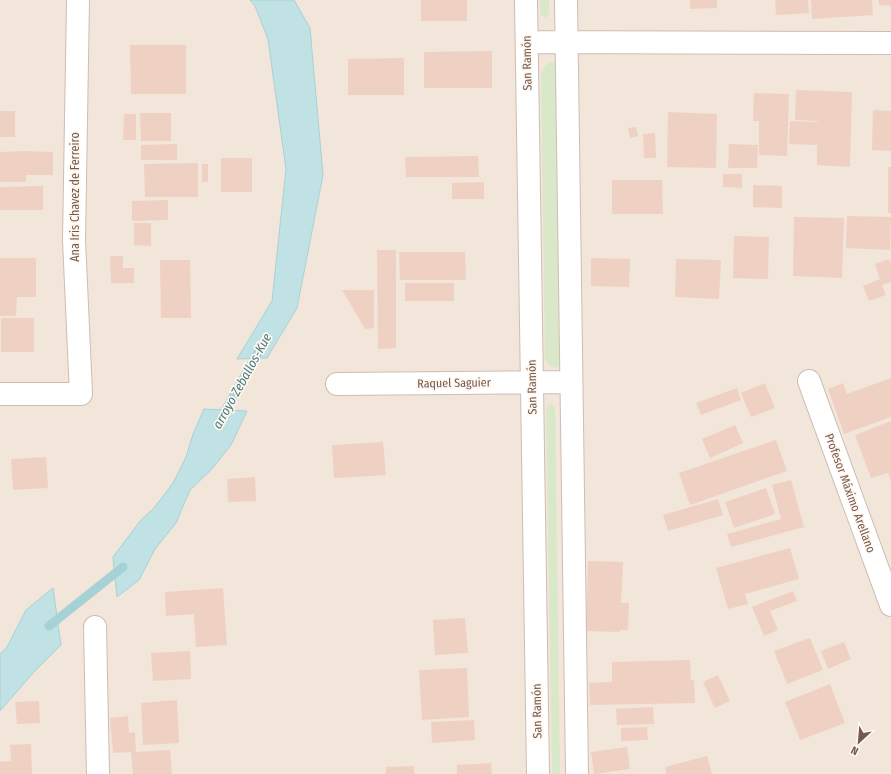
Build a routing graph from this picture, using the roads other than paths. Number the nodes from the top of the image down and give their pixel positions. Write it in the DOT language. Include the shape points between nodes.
graph roads {
  1 [pos="78,0"];
  2 [pos="526,0"];
  3 [pos="566,0"];
  4 [pos="527,42"];
  5 [pos="567,42"];
  6 [pos="891,43"];
  7 [pos="809,381"];
  8 [pos="532,382"];
  9 [pos="571,382"];
  10 [pos="337,384"];
  11 [pos="0,394"];
  12 [pos="891,604"];
  13 [pos="95,627"];
  14 [pos="98,774"];
  15 [pos="538,774"];
  16 [pos="577,774"];
  1 -- 11 [label="street, Ana Iris Chavez de Ferreiro" via="74,240 81,394"];
  2 -- 4 [label="street, San Ramón"];
  3 -- 5 [label="street"];
  4 -- 5 [label="street"];
  4 -- 8 [label="street, San Ramón"];
  5 -- 6 [label="street"];
  5 -- 9 [label="street"];
  7 -- 12 [label="street, Profesor Máximo Arellano"];
  8 -- 9 [label="street, Raquel Saguier"];
  8 -- 10 [label="street, Raquel Saguier"];
  8 -- 15 [label="street, San Ramón"];
  9 -- 16 [label="street"];
  13 -- 14 [label="street"];
}
